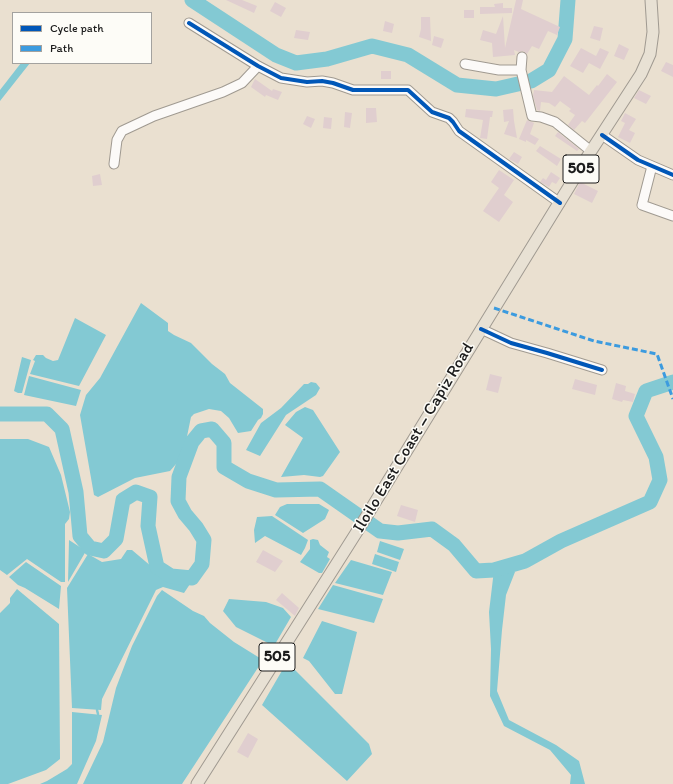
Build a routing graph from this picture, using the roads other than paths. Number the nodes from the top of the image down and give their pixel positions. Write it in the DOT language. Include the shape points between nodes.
graph roads {
  1 [pos="651,0"];
  2 [pos="189,23"];
  3 [pos="522,56"];
  4 [pos="465,64"];
  5 [pos="258,66"];
  6 [pos="521,70"];
  7 [pos="602,134"];
  8 [pos="591,151"];
  9 [pos="114,164"];
  10 [pos="652,166"];
  11 [pos="673,175"];
  12 [pos="560,203"];
  13 [pos="673,216"];
  14 [pos="481,329"];
  15 [pos="602,370"];
  16 [pos="197,784"];
  1 -- 7 [label="main road, Iloilo East Coast – Capiz Road / 505" via="653,32 650,54 641,74"];
  2 -- 5 [label="street"];
  3 -- 6 [label="street"];
  4 -- 6 [label="street" via="499,70"];
  5 -- 9 [label="street" via="242,83 154,116 122,131 118,135"];
  5 -- 12 [label="street" via="281,78 307,82 322,81 353,90 408,90 432,112 449,118 459,131"];
  6 -- 8 [label="street" via="532,116 555,122"];
  7 -- 8 [label="main road, Iloilo East Coast – Capiz Road / 505"];
  7 -- 10 [label="street" via="638,160"];
  8 -- 12 [label="main road, Iloilo East Coast – Capiz Road / 505"];
  10 -- 11 [label="street"];
  10 -- 13 [label="street" via="642,205"];
  12 -- 14 [label="main road, Iloilo East Coast – Capiz Road / 505"];
  14 -- 15 [label="street" via="511,343"];
  14 -- 16 [label="main road, Iloilo East Coast – Capiz Road / 505" via="358,530"];
}
